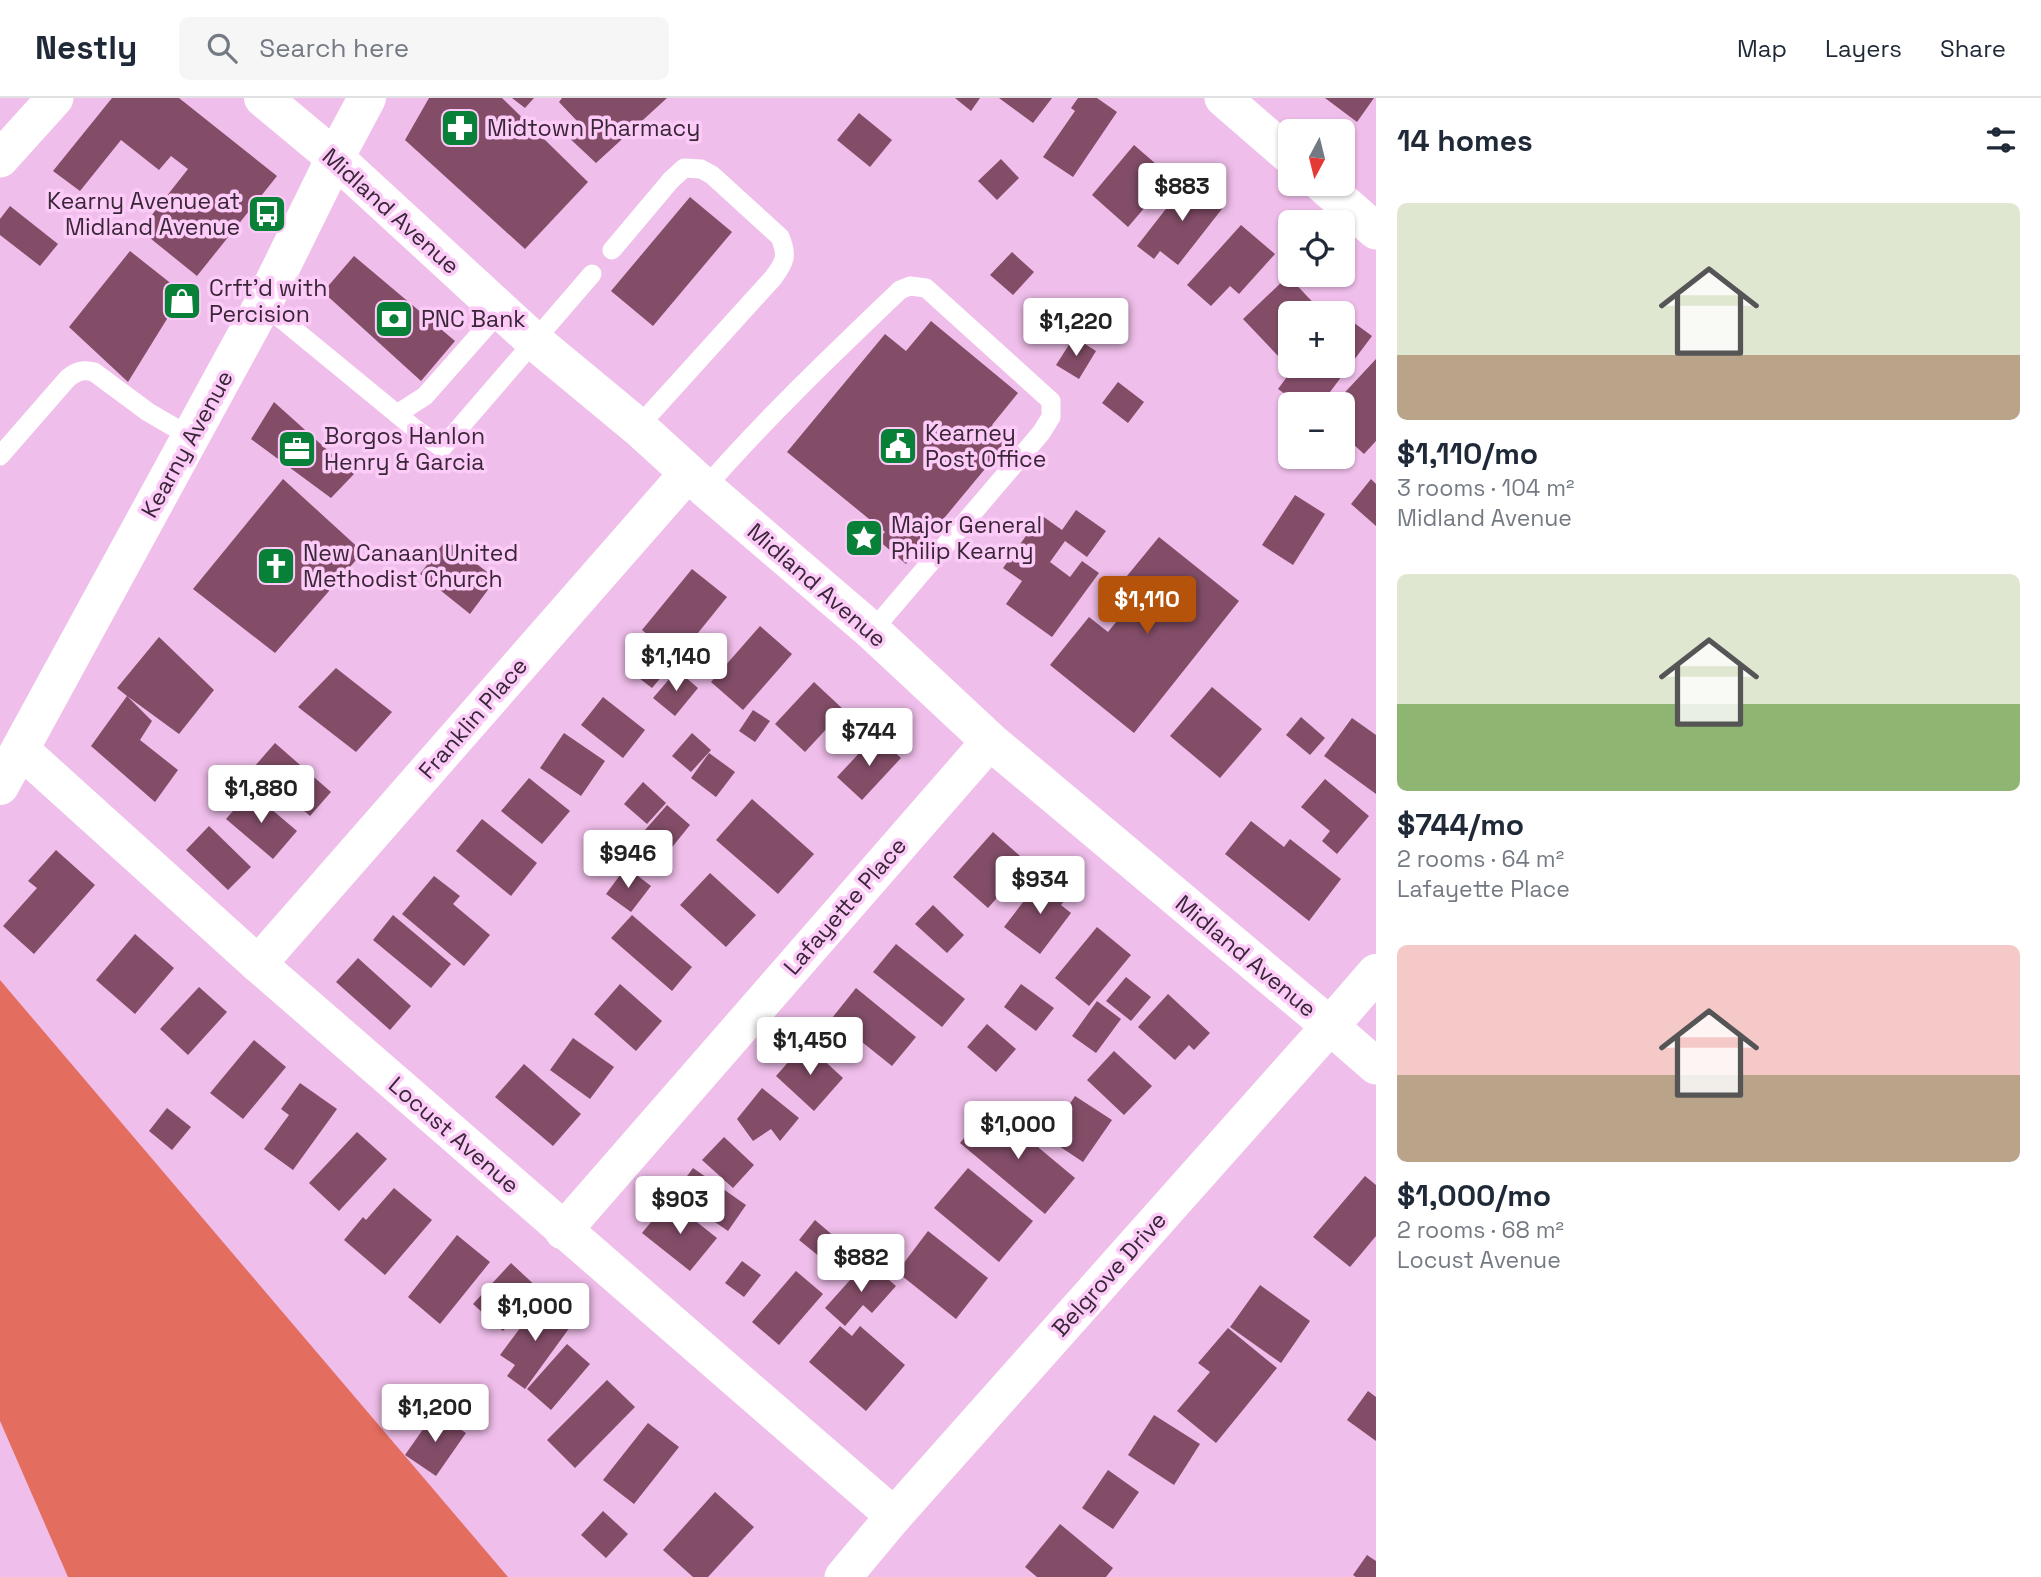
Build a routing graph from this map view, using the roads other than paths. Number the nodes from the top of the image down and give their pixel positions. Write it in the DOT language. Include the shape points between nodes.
graph roads {
  1 [pos="55,98"];
  2 [pos="264,98"];
  3 [pos="367,98"];
  4 [pos="1223,98"];
  5 [pos="1278,146"];
  6 [pos="335,158"];
  7 [pos="0,159"];
  8 [pos="1336,196"];
  9 [pos="1376,231"];
  10 [pos="612,250"];
  11 [pos="592,274"];
  12 [pos="263,304"];
  13 [pos="501,310"];
  14 [pos="533,340"];
  15 [pos="397,414"];
  16 [pos="638,427"];
  17 [pos="191,437"];
  18 [pos="0,456"];
  19 [pos="697,480"];
  20 [pos="872,632"];
  21 [pos="10,741"];
  22 [pos="990,741"];
  23 [pos="0,786"];
  24 [pos="258,964"];
  25 [pos="1376,973"];
  26 [pos="1330,1027"];
  27 [pos="1376,1066"];
  28 [pos="563,1231"];
  29 [pos="894,1516"];
  30 [pos="843,1577"];
  1 -- 7 [label="street"];
  2 -- 6 [label="street, Midland Avenue"];
  3 -- 6 [label="street, Kearny Avenue"];
  4 -- 5 [label="street"];
  6 -- 12 [label="street, Kearny Avenue"];
  6 -- 13 [label="street, Midland Avenue"];
  8 -- 9 [label="street"];
  10 -- 16 [label="lane" via="684,168 712,175 780,237 786,251 783,264"];
  11 -- 14 [label="lane"];
  12 -- 15 [label="lane"];
  12 -- 17 [label="street, Kearny Avenue"];
  13 -- 14 [label="street, Midland Avenue"];
  13 -- 15 [label="lane" via="425,396"];
  14 -- 15 [label="lane" via="442,448"];
  14 -- 16 [label="street, Midland Avenue"];
  16 -- 19 [label="street, Midland Avenue"];
  17 -- 18 [label="lane" via="94,372 76,371"];
  17 -- 21 [label="street, Kearny Avenue"];
  19 -- 20 [label="street, Midland Avenue"];
  19 -- 20 [label="lane" via="734,455 900,290 926,288 1051,401 1051,417"];
  19 -- 24 [label="street, Franklin Place"];
  20 -- 22 [label="street, Midland Avenue"];
  21 -- 23 [label="street, Kearny Avenue"];
  21 -- 24 [label="street, Locust Avenue"];
  22 -- 26 [label="street, Midland Avenue"];
  22 -- 28 [label="street, Lafayette Place"];
  24 -- 28 [label="street, Locust Avenue"];
  25 -- 26 [label="street, Belgrove Drive"];
  26 -- 27 [label="street, Midland Avenue"];
  26 -- 29 [label="street, Belgrove Drive"];
  28 -- 29 [label="street, Locust Avenue"];
  29 -- 30 [label="street, Belgrove Drive"];
}
